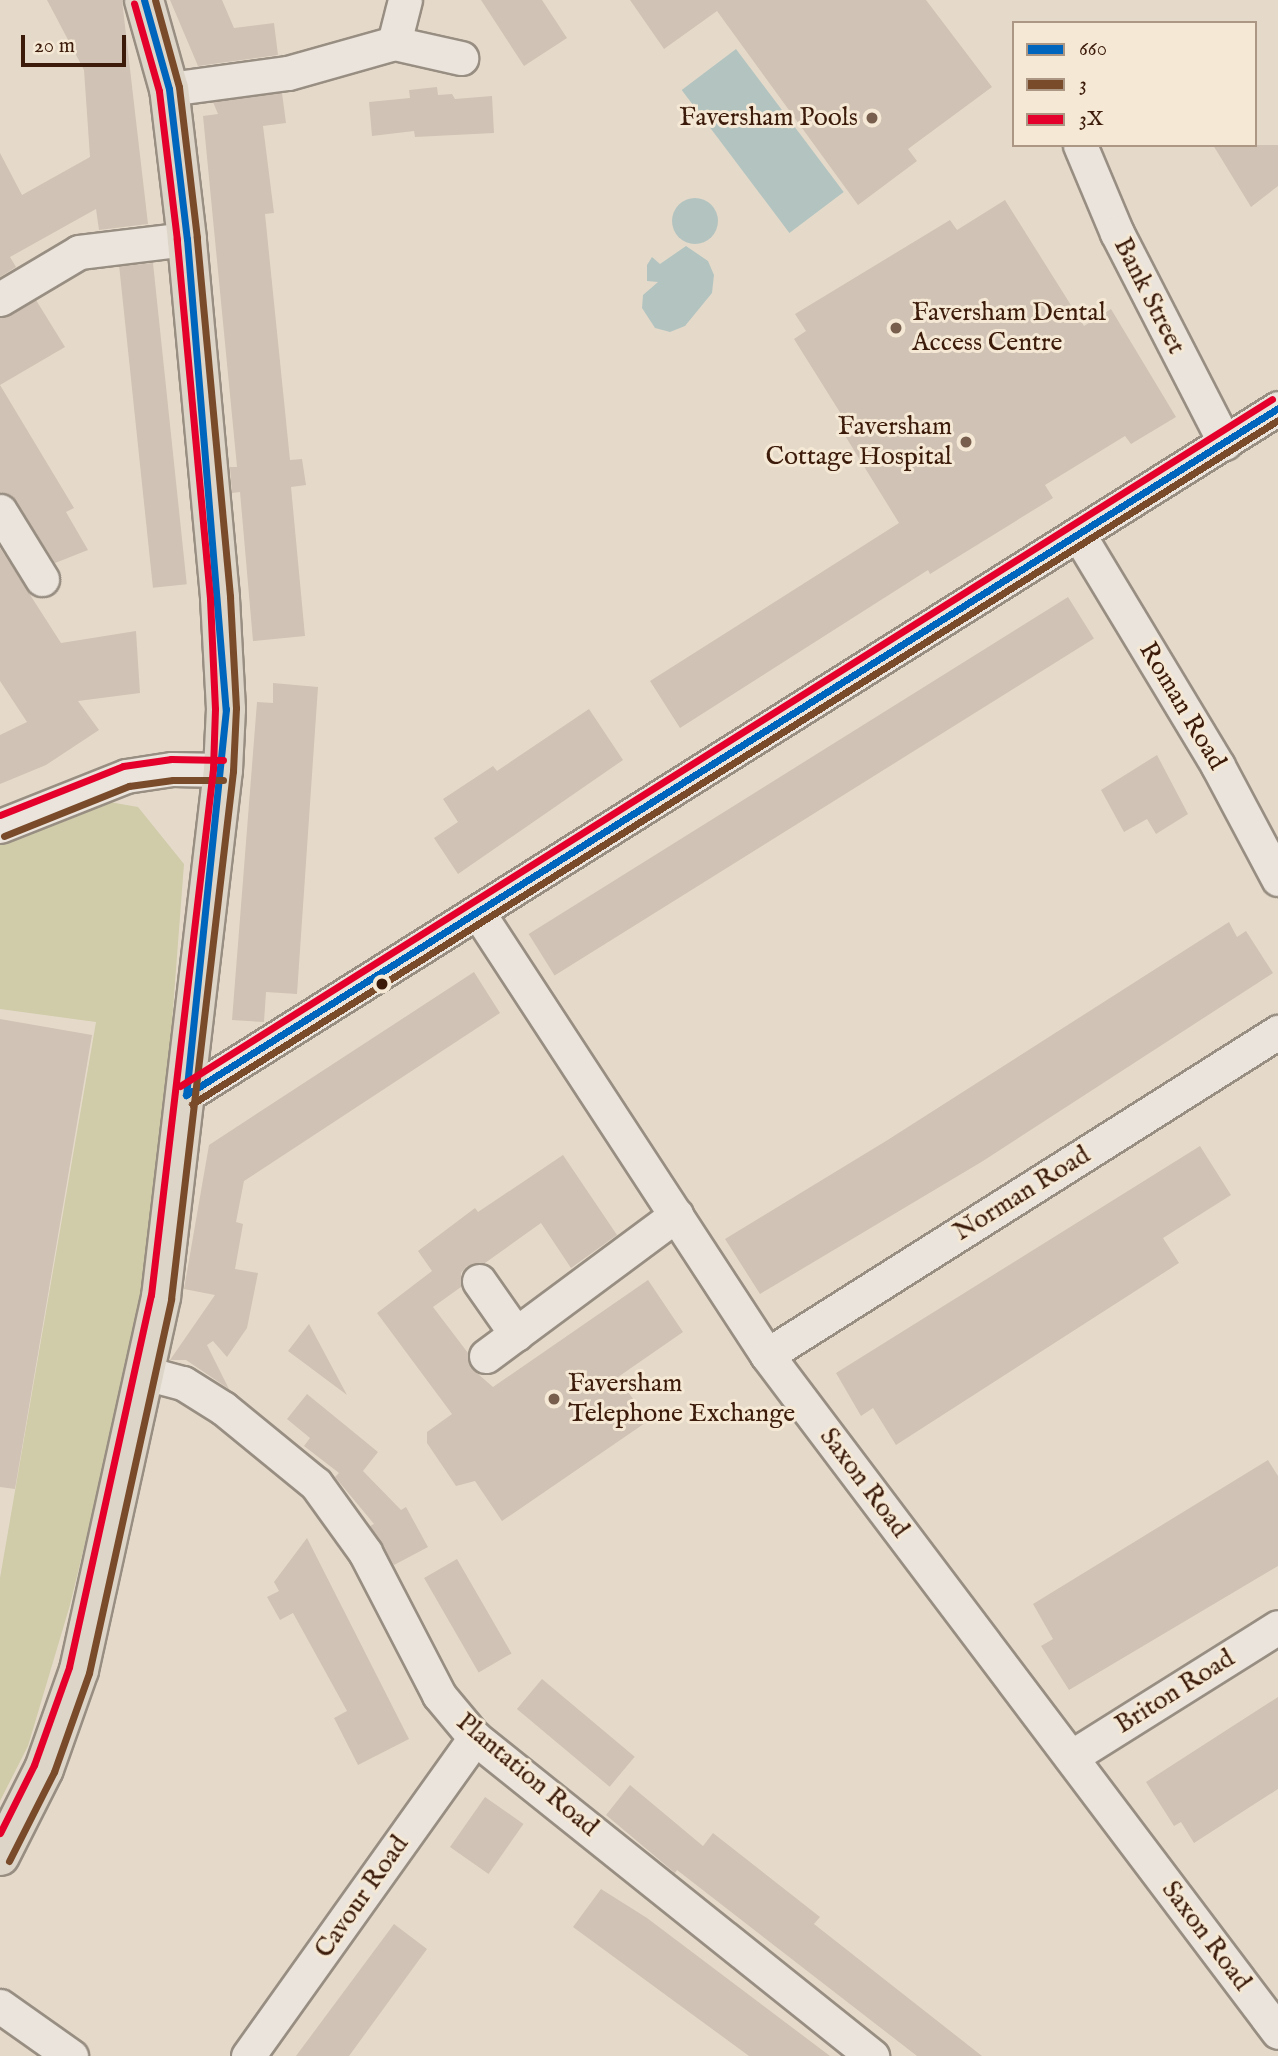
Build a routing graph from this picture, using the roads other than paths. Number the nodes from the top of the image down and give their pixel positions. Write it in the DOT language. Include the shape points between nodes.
graph roads {
  1 [pos="144,0"];
  2 [pos="405,0"];
  3 [pos="394,43"];
  4 [pos="461,58"];
  5 [pos="169,89"];
  6 [pos="1081,147"];
  7 [pos="187,239"];
  8 [pos="0,299"];
  9 [pos="1278,408"];
  10 [pos="1225,443"];
  11 [pos="0,511"];
  12 [pos="1080,537"];
  13 [pos="42,579"];
  14 [pos="223,771"];
  15 [pos="0,826"];
  16 [pos="1278,879"];
  17 [pos="479,914"];
  18 [pos="1278,1032"];
  19 [pos="186,1096"];
  20 [pos="676,1214"];
  21 [pos="479,1281"];
  22 [pos="516,1334"];
  23 [pos="766,1355"];
  24 [pos="486,1356"];
  25 [pos="145,1373"];
  26 [pos="1278,1627"];
  27 [pos="475,1738"];
  28 [pos="1071,1757"];
  29 [pos="0,1856"];
  30 [pos="0,2006"];
  31 [pos="1278,2032"];
  32 [pos="71,2056"];
  33 [pos="248,2056"];
  34 [pos="872,2056"];
  1 -- 5 [label="main road"];
  2 -- 3 [label="street"];
  3 -- 4 [label="street"];
  3 -- 5 [label="street" via="288,73"];
  5 -- 7 [label="main road"];
  6 -- 10 [label="street, Bank Street" via="1117,233"];
  7 -- 8 [label="street" via="79,252"];
  7 -- 14 [label="main road" via="220,597 226,709"];
  9 -- 10 [label="street"];
  10 -- 12 [label="street"];
  11 -- 13 [label="street"];
  12 -- 16 [label="street, Roman Road" via="1219,766"];
  12 -- 17 [label="street"];
  14 -- 15 [label="street" via="172,769 127,776"];
  14 -- 19 [label="main road"];
  17 -- 19 [label="street"];
  17 -- 20 [label="street, Saxon Road"];
  18 -- 23 [label="street, Norman Road"];
  19 -- 25 [label="main road" via="168,1258"];
  20 -- 22 [label="street"];
  20 -- 23 [label="street, Saxon Road"];
  21 -- 22 [label="street"];
  22 -- 24 [label="street"];
  23 -- 28 [label="street, Saxon Road"];
  25 -- 27 [label="street, Plantation Road" via="183,1383 223,1408 316,1484 365,1552 439,1695"];
  25 -- 29 [label="main road" via="79,1670 44,1769"];
  26 -- 28 [label="street, Briton Road"];
  27 -- 33 [label="street, Cavour Road"];
  27 -- 34 [label="street, Plantation Road"];
  28 -- 31 [label="street, Saxon Road"];
  30 -- 32 [label="street"];
}
